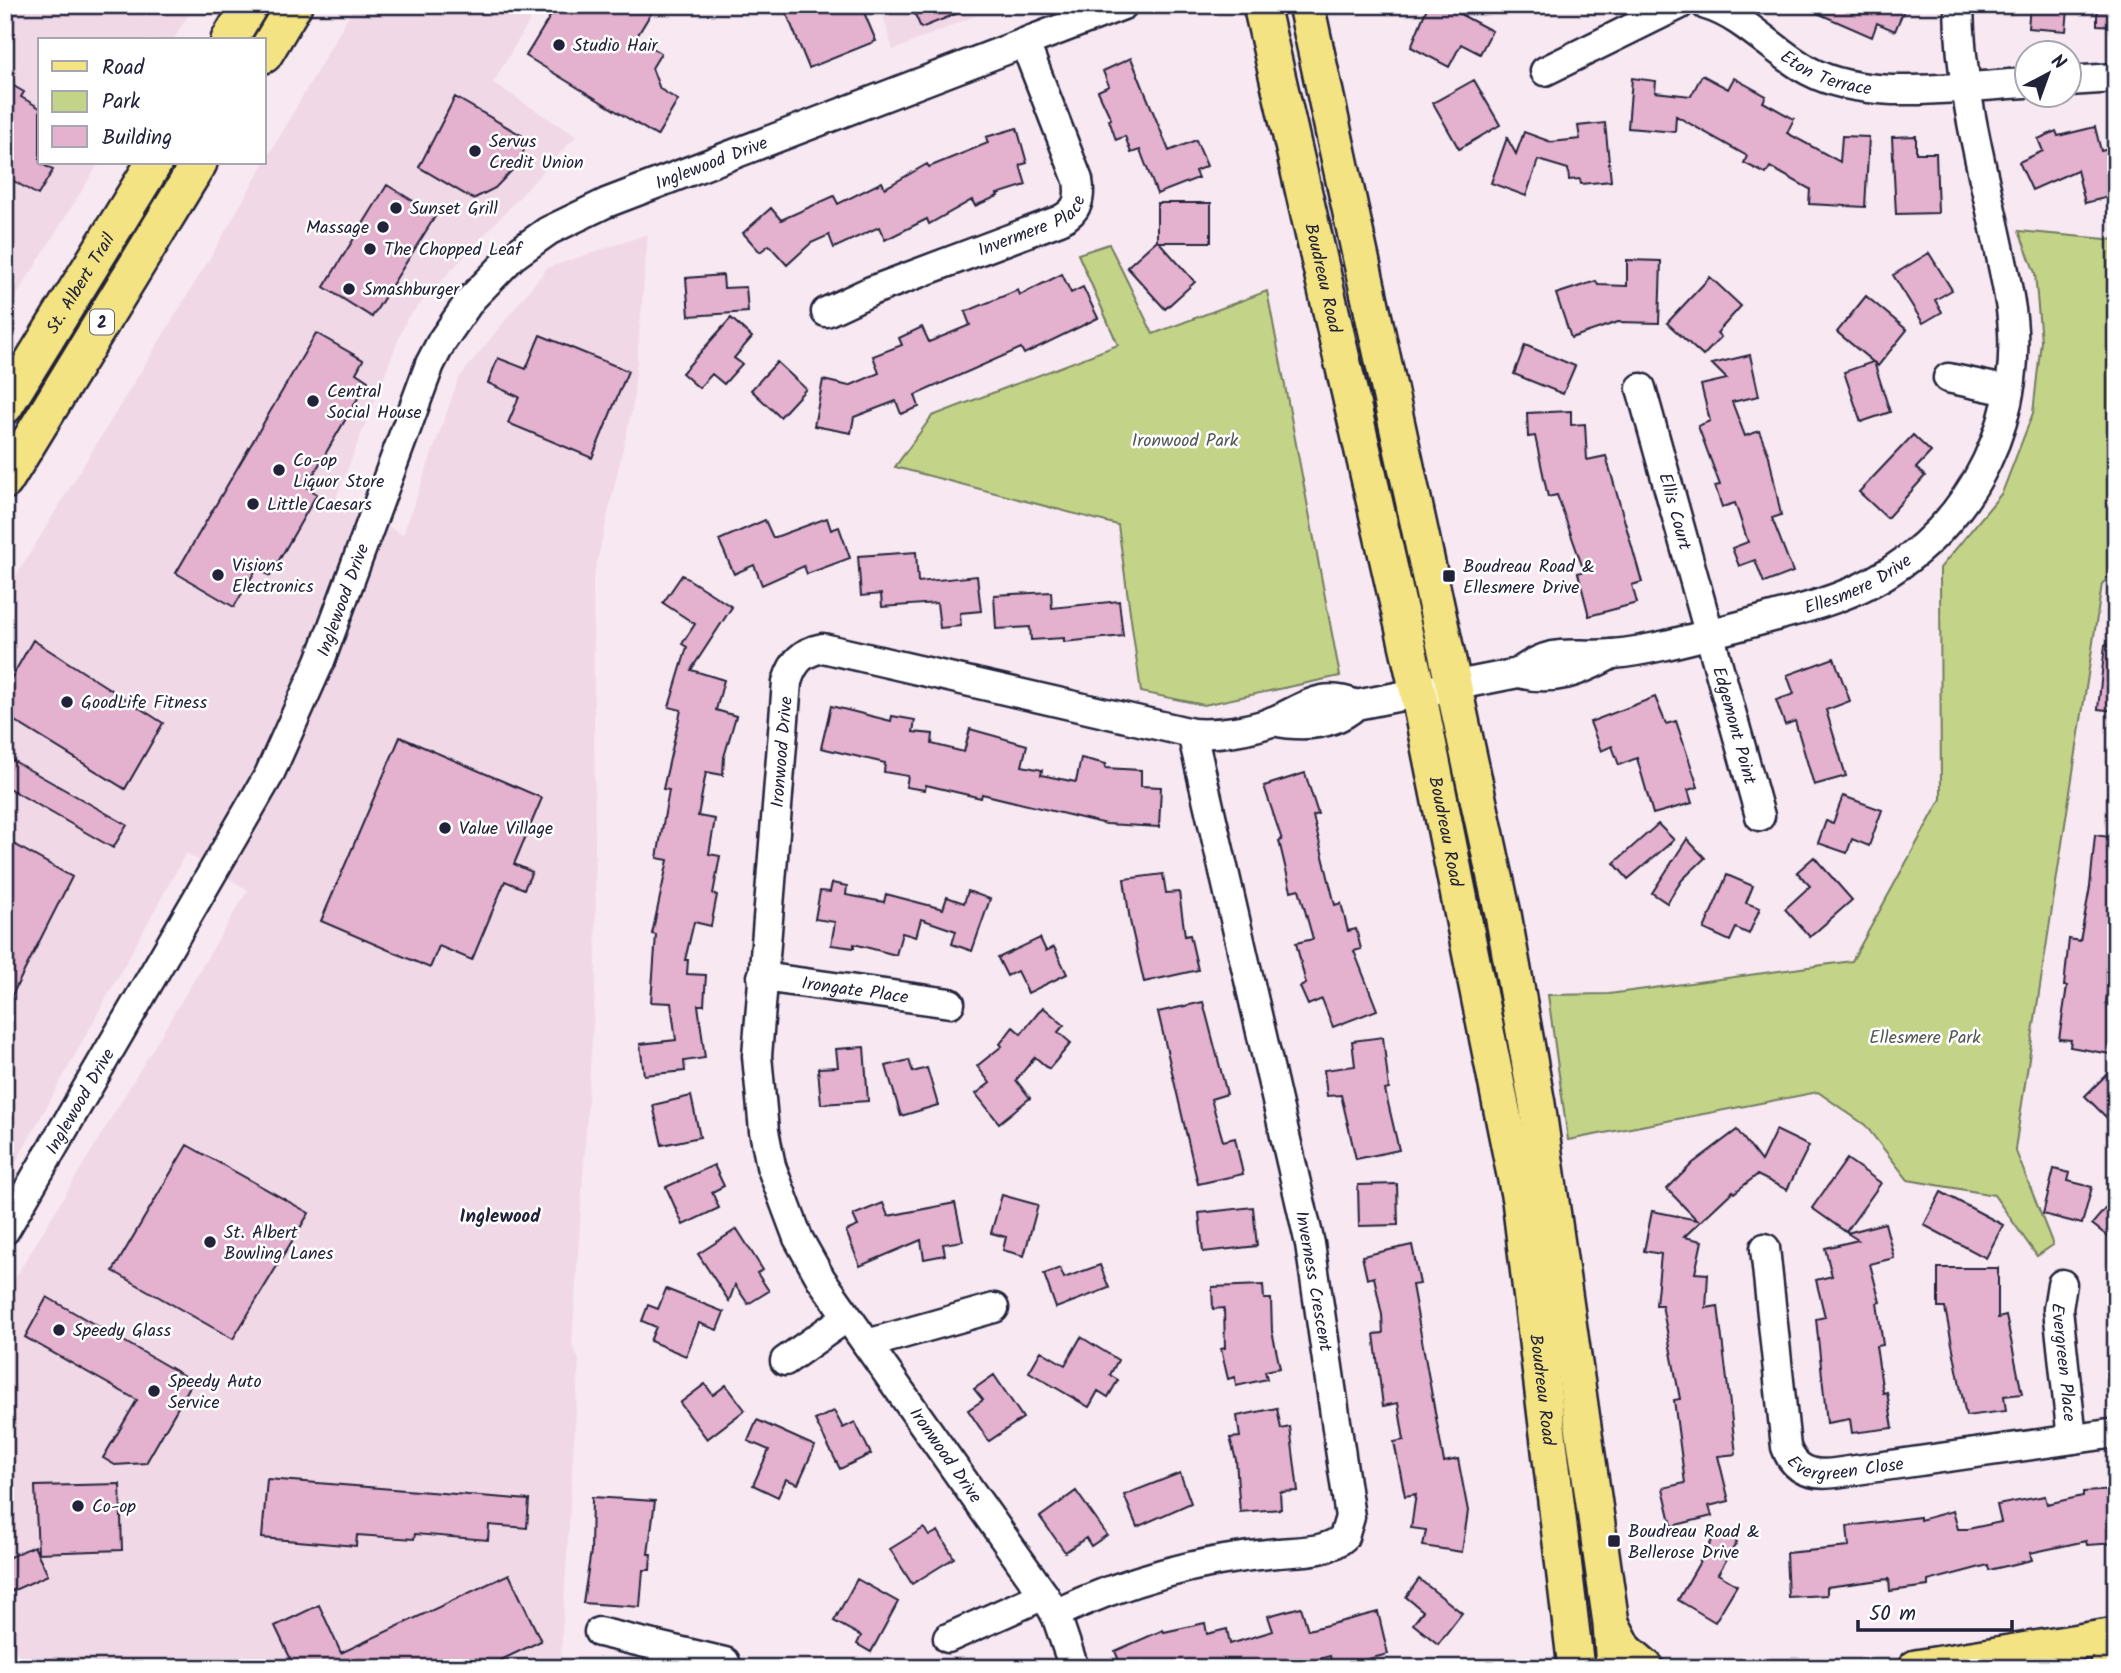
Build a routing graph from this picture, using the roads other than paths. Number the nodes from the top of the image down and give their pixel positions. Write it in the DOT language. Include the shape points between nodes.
graph roads {
  1 [pos="250,5"];
  2 [pos="294,5"];
  3 [pos="1123,5"];
  4 [pos="1261,5"];
  5 [pos="1306,5"];
  6 [pos="1679,5"];
  7 [pos="1706,5"];
  8 [pos="1959,5"];
  9 [pos="230,38"];
  10 [pos="1025,43"];
  11 [pos="266,52"];
  12 [pos="1545,71"];
  13 [pos="2116,78"];
  14 [pos="2082,80"];
  15 [pos="2012,84"];
  16 [pos="1964,86"];
  17 [pos="153,164"];
  18 [pos="197,164"];
  19 [pos="826,312"];
  20 [pos="1948,378"];
  21 [pos="1641,388"];
  22 [pos="2009,391"];
  23 [pos="5,406"];
  24 [pos="5,481"];
  25 [pos="1710,634"];
  26 [pos="1456,686"];
  27 [pos="1418,692"];
  28 [pos="1192,733"];
  29 [pos="1760,816"];
  30 [pos="762,977"];
  31 [pos="950,1003"];
  32 [pos="5,1230"];
  33 [pos="1765,1248"];
  34 [pos="2062,1284"];
  35 [pos="994,1308"];
  36 [pos="847,1317"];
  37 [pos="867,1344"];
  38 [pos="785,1361"];
  39 [pos="2116,1433"];
  40 [pos="2072,1439"];
  41 [pos="1049,1604"];
  42 [pos="1573,1622"];
  43 [pos="1611,1623"];
  44 [pos="598,1632"];
  45 [pos="2116,1636"];
  46 [pos="948,1638"];
  47 [pos="662,1657"];
  48 [pos="2116,1666"];
  49 [pos="727,1668"];
  50 [pos="1074,1668"];
  51 [pos="1555,1668"];
  52 [pos="1576,1668"];
  53 [pos="1614,1668"];
  54 [pos="1646,1668"];
  55 [pos="1916,1668"];
  56 [pos="2108,1668"];
  1 -- 9 [label="main road"];
  2 -- 11 [label="main road"];
  3 -- 10 [label="street, Inglewood Drive"];
  4 -- 27 [label="main road, Boudreau Road"];
  5 -- 26 [label="main road, Boudreau Road"];
  6 -- 12 [label="street"];
  7 -- 16 [label="street, Eton Terrace" via="1789,60 1831,81 1882,89"];
  8 -- 16 [label="street, Ellesmere Drive"];
  10 -- 19 [label="street, Invermere Place" via="1079,180 1074,212"];
  10 -- 32 [label="street, Inglewood Drive" via="596,208 531,242 471,299 430,364 320,661 270,775"];
  13 -- 14 [label="street"];
  15 -- 16 [label="street, Eton Terrace"];
  16 -- 22 [label="street, Ellesmere Drive" via="2010,298 2013,346"];
  17 -- 23 [label="main road, St. Albert Trail / 2"];
  18 -- 24 [label="main road, 2"];
  20 -- 22 [label="street"];
  21 -- 25 [label="street, Ellis Court"];
  22 -- 25 [label="street, Ellesmere Drive" via="1987,465 1946,524 1917,552 1873,582 1837,598"];
  25 -- 26 [label="street, Ellesmere Drive" via="1612,654 1574,652 1537,659 1518,673"];
  25 -- 29 [label="street, Edgemont Point"];
  26 -- 27 [label="street, Ellesmere Drive"];
  26 -- 43 [label="main road, Boudreau Road" via="1537,1104"];
  27 -- 28 [label="street, Ironwood Drive" via="1356,705 1339,697 1298,706 1273,721 1225,732"];
  27 -- 42 [label="main road, Boudreau Road" via="1520,1200"];
  28 -- 30 [label="street, Ironwood Drive" via="834,650 823,648 803,655 786,682"];
  28 -- 41 [label="street, Inverness Crescent" via="1310,1244 1350,1517 1344,1537 1326,1548 1180,1570 1086,1599"];
  30 -- 31 [label="street, Irongate Place"];
  30 -- 36 [label="street, Ironwood Drive" via="757,1056 771,1166 798,1238"];
  33 -- 40 [label="street, Evergreen Close" via="1786,1447 1798,1467 1824,1474"];
  34 -- 40 [label="street, Evergreen Place" via="2058,1309"];
  35 -- 37 [label="street"];
  36 -- 37 [label="street, Ironwood Drive"];
  36 -- 38 [label="street"];
  37 -- 41 [label="street, Ironwood Drive"];
  39 -- 40 [label="street, Evergreen Close"];
  41 -- 46 [label="street"];
  41 -- 50 [label="street, Ironwood Drive"];
  42 -- 51 [label="main road"];
  42 -- 52 [label="main road, Boudreau Road"];
  43 -- 53 [label="main road, Boudreau Road"];
  43 -- 54 [label="main road" via="1625,1650"];
  44 -- 47 [label="street"];
  45 -- 55 [label="main road"];
  47 -- 49 [label="street" via="724,1662"];
  48 -- 56 [label="main road"];
}
